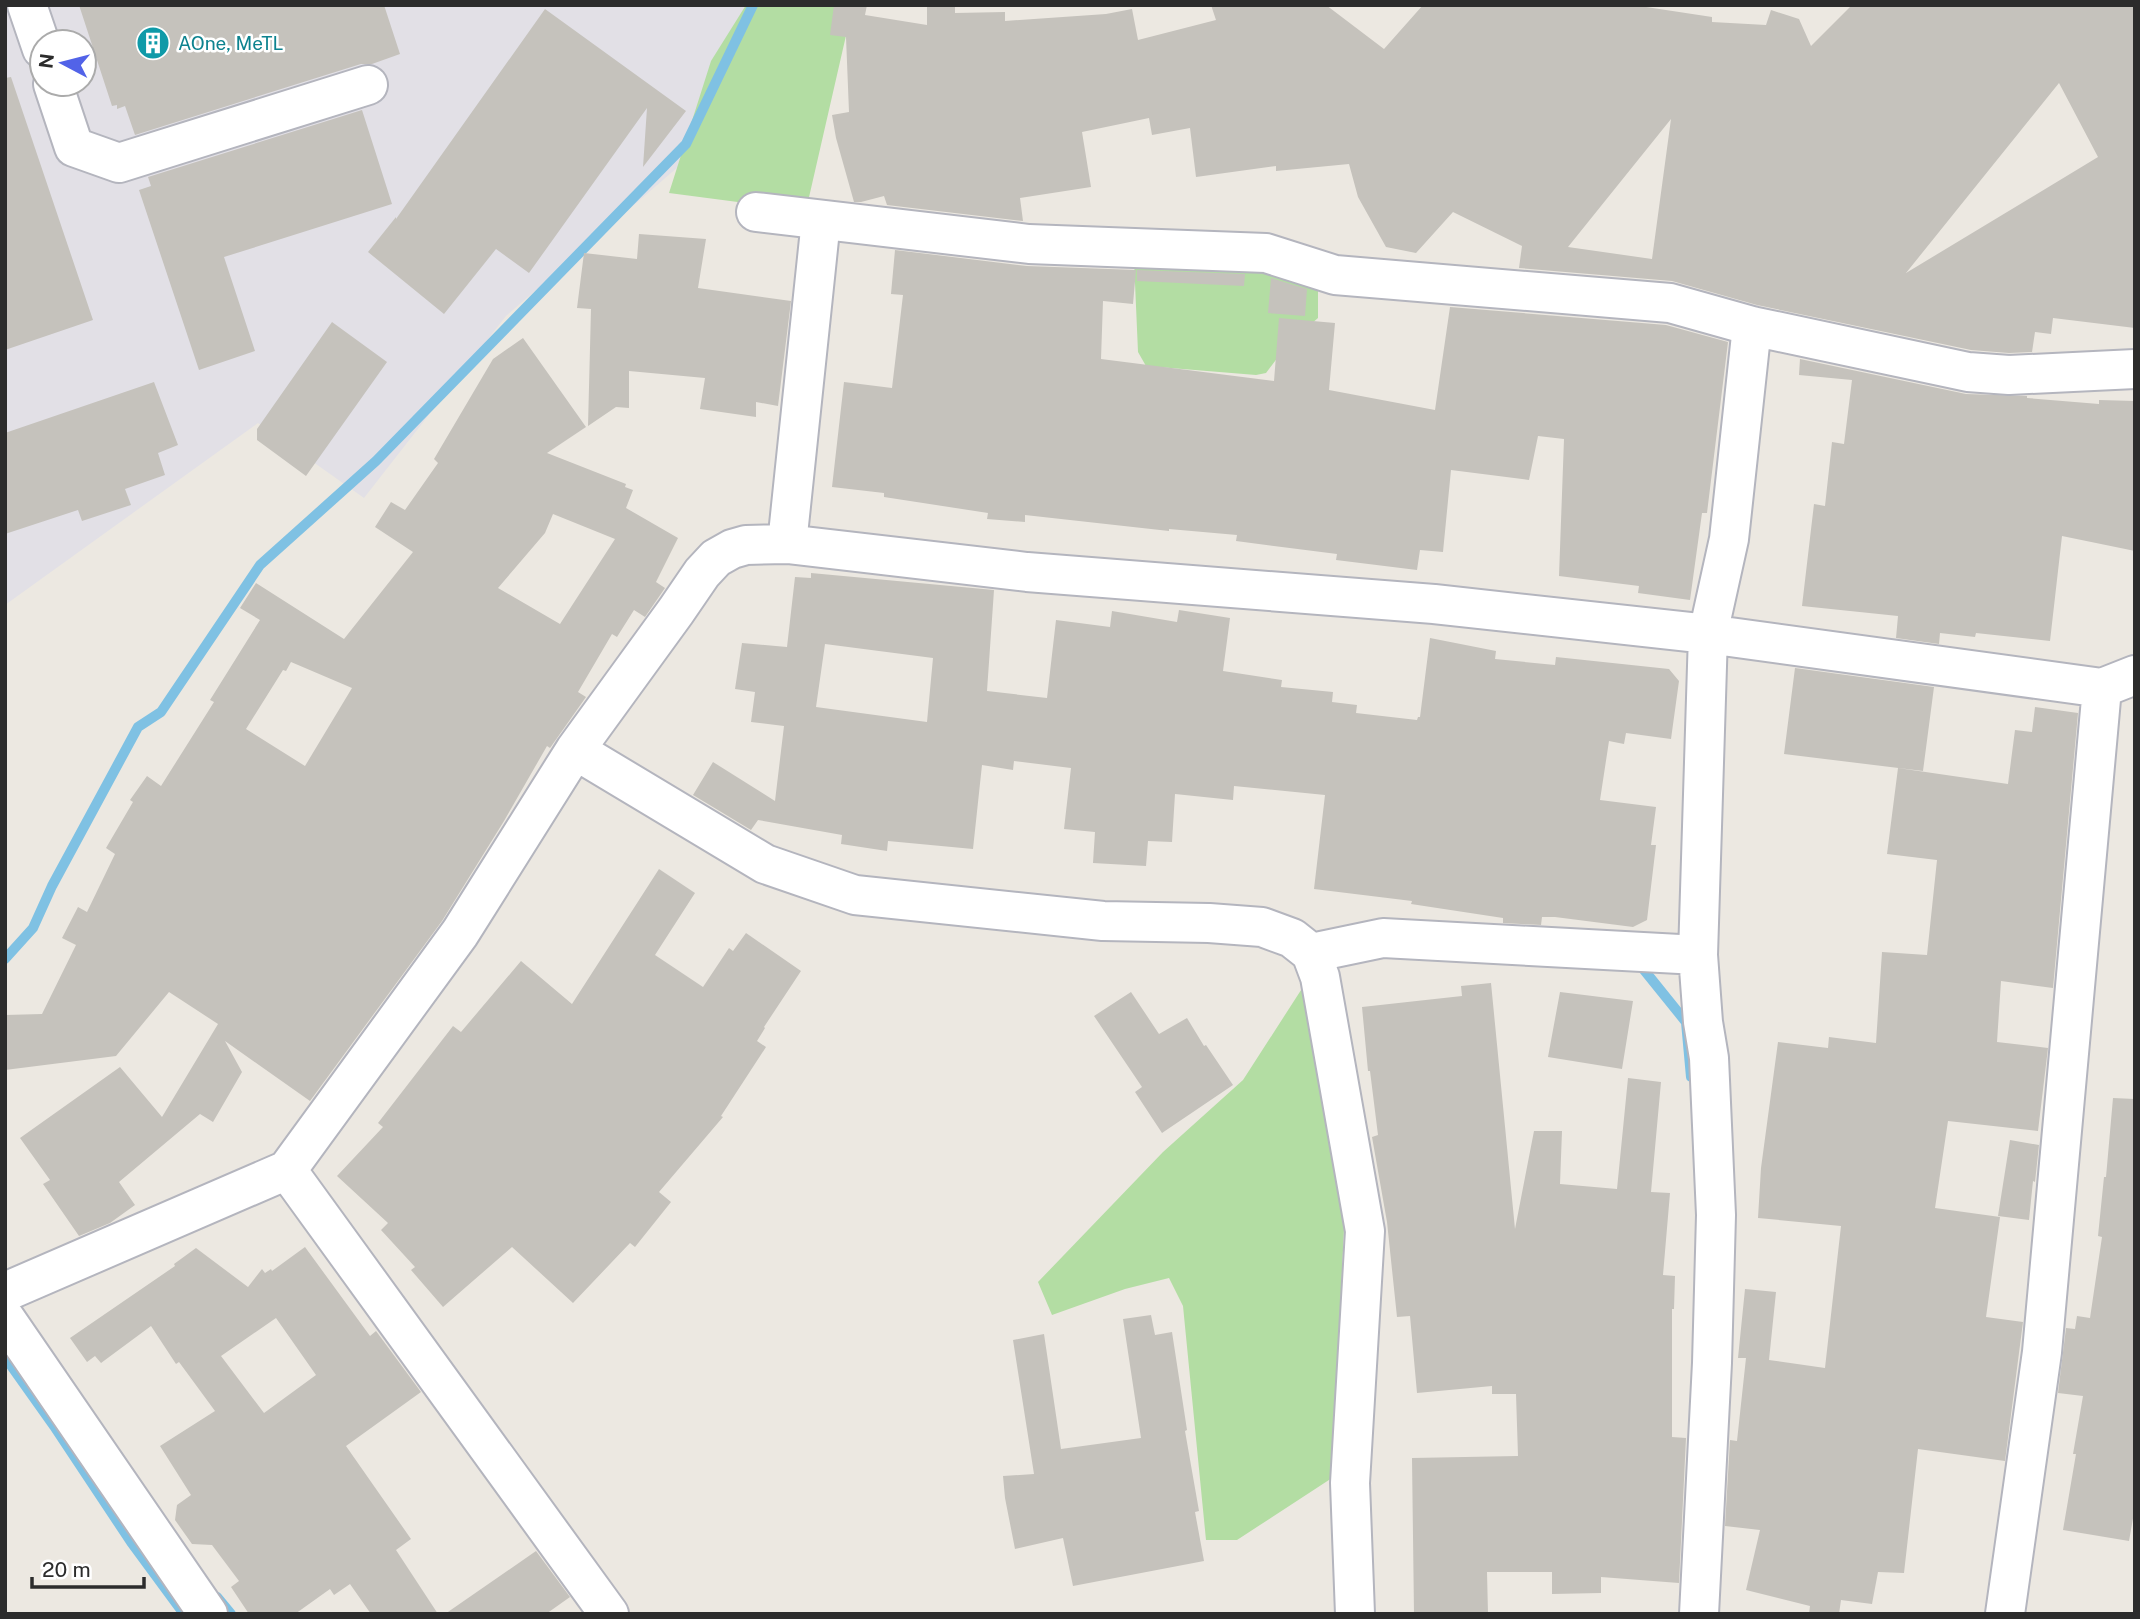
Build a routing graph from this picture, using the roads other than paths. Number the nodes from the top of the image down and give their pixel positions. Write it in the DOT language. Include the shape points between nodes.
graph roads {
  1 [pos="27,5"];
  2 [pos="35,28"];
  3 [pos="368,85"];
  4 [pos="58,98"];
  5 [pos="756,212"];
  6 [pos="821,220"];
  7 [pos="1752,326"];
  8 [pos="2135,369"];
  9 [pos="787,544"];
  10 [pos="1708,634"];
  11 [pos="2118,682"];
  12 [pos="575,750"];
  13 [pos="1311,953"];
  14 [pos="1698,955"];
  15 [pos="287,1170"];
  16 [pos="5,1292"];
  17 [pos="5,1318"];
  18 [pos="208,1614"];
  19 [pos="609,1614"];
  20 [pos="1355,1614"];
  21 [pos="1699,1614"];
  22 [pos="2005,1614"];
  1 -- 2 [label="street"];
  3 -- 4 [label="street" via="119,163 74,146"];
  5 -- 6 [label="street"];
  6 -- 7 [label="street" via="1029,244 1266,253 1335,275 1670,303"];
  6 -- 9 [label="street"];
  7 -- 8 [label="street" via="1968,372 2009,375"];
  7 -- 10 [label="street" via="1729,540"];
  9 -- 10 [label="street" via="1027,572 1434,604"];
  9 -- 12 [label="street" via="746,545 716,558"];
  10 -- 11 [label="street"];
  10 -- 14 [label="street"];
  11 -- 22 [label="street" via="2042,1352"];
  12 -- 13 [label="street" via="765,864 855,895 1103,921 1262,927 1292,938"];
  12 -- 15 [label="street" via="460,933"];
  13 -- 14 [label="street" via="1383,938"];
  13 -- 20 [label="street" via="1320,977 1365,1231 1350,1483"];
  14 -- 21 [label="street" via="1709,1058 1716,1215"];
  15 -- 16 [label="street"];
  15 -- 19 [label="street"];
  17 -- 18 [label="street"];
}
